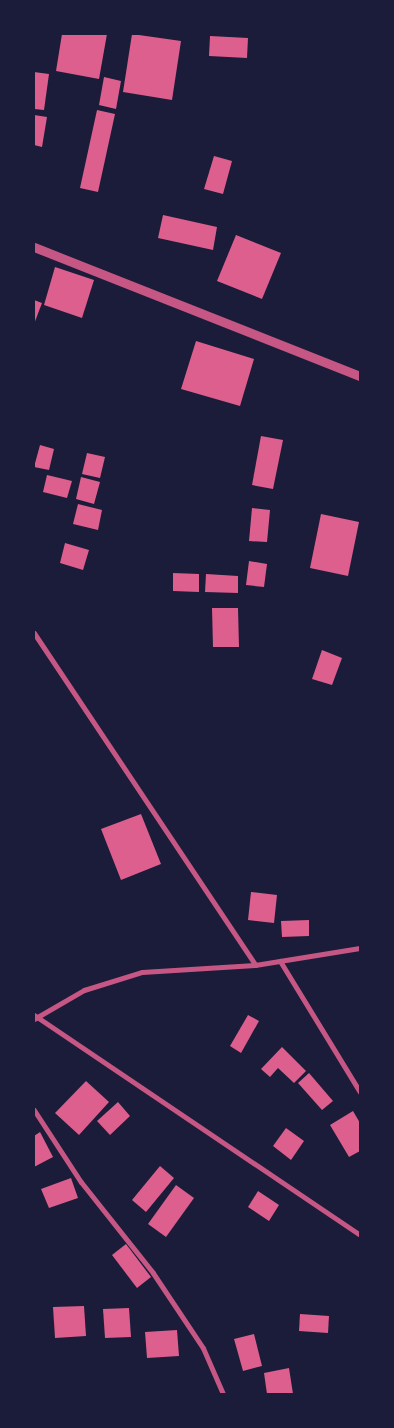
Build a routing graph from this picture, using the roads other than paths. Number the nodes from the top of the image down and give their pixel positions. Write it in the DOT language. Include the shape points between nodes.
graph roads {
  1 [pos="34,247"];
  2 [pos="360,376"];
  3 [pos="34,632"];
  4 [pos="360,948"];
  5 [pos="280,961"];
  6 [pos="255,965"];
  7 [pos="35,1017"];
  8 [pos="360,1092"];
  9 [pos="34,1110"];
  10 [pos="360,1235"];
  11 [pos="224,1394"];
  1 -- 2 [label="street"];
  3 -- 6 [label="street"];
  4 -- 5 [label="street"];
  5 -- 6 [label="street"];
  5 -- 8 [label="street"];
  6 -- 7 [label="street" via="142,972 84,990"];
  7 -- 10 [label="street"];
  9 -- 11 [label="street" via="81,1182 153,1273 203,1348"];
}
